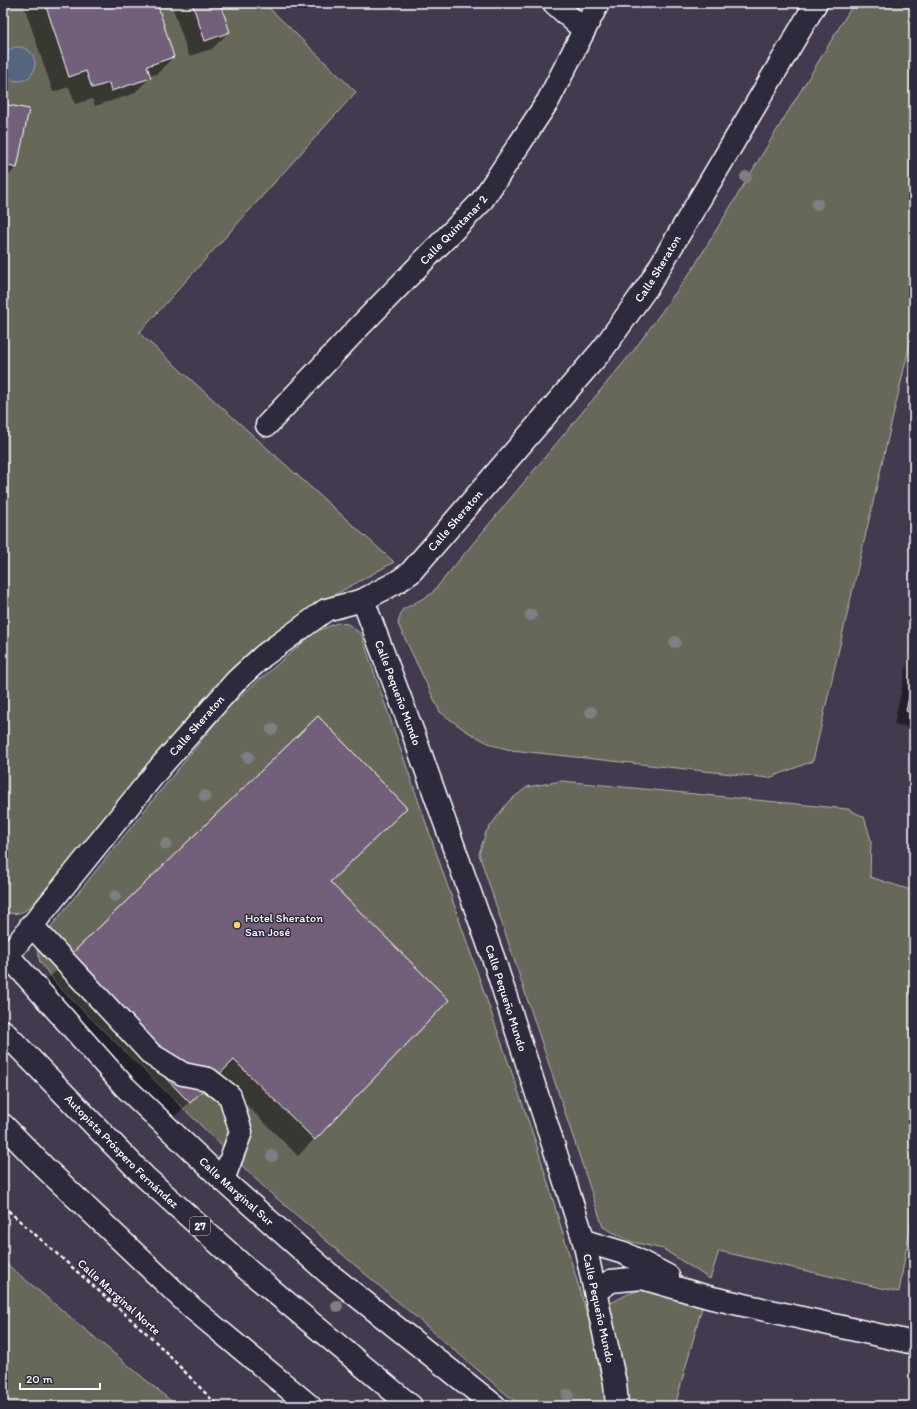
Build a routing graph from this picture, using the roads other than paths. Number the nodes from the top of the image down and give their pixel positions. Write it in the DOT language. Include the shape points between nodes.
graph roads {
  1 [pos="554,3"];
  2 [pos="598,3"];
  3 [pos="816,3"];
  4 [pos="584,30"];
  5 [pos="267,425"];
  6 [pos="363,600"];
  7 [pos="31,925"];
  8 [pos="5,952"];
  9 [pos="3,1031"];
  10 [pos="3,1125"];
  11 [pos="223,1180"];
  12 [pos="584,1241"];
  13 [pos="596,1291"];
  14 [pos="708,1297"];
  15 [pos="914,1343"];
  16 [pos="310,1406"];
  17 [pos="411,1406"];
  18 [pos="495,1406"];
  19 [pos="617,1406"];
  1 -- 4 [label="main road"];
  2 -- 4 [label="main road, Calle Quintanar 2"];
  3 -- 6 [label="main road, Calle Sheraton" via="650,283 602,349 410,573"];
  4 -- 5 [label="main road, Calle Quintanar 2" via="548,101 481,202"];
  6 -- 7 [label="main road, Calle Sheraton" via="326,610 263,656 236,681"];
  6 -- 12 [label="main road, Calle Pequeño Mundo" via="494,960"];
  7 -- 8 [label="main road, Calle Sheraton"];
  7 -- 11 [label="main road" via="152,1054 183,1074 208,1079 230,1096 241,1132"];
  8 -- 11 [label="main road, Calle Marginal Sur" via="125,1087"];
  9 -- 17 [label="main road, Autopista Próspero Fernández / 27" via="144,1177 255,1276"];
  10 -- 16 [label="main road" via="192,1308"];
  11 -- 18 [label="main road, Calle Marginal Sur" via="328,1273"];
  12 -- 13 [label="main road, Calle Pequeño Mundo"];
  12 -- 14 [label="main road" via="624,1253"];
  13 -- 14 [label="main road" via="610,1281 642,1278"];
  13 -- 19 [label="main road, Calle Pequeño Mundo" via="615,1383"];
  14 -- 15 [label="main road"];
}
